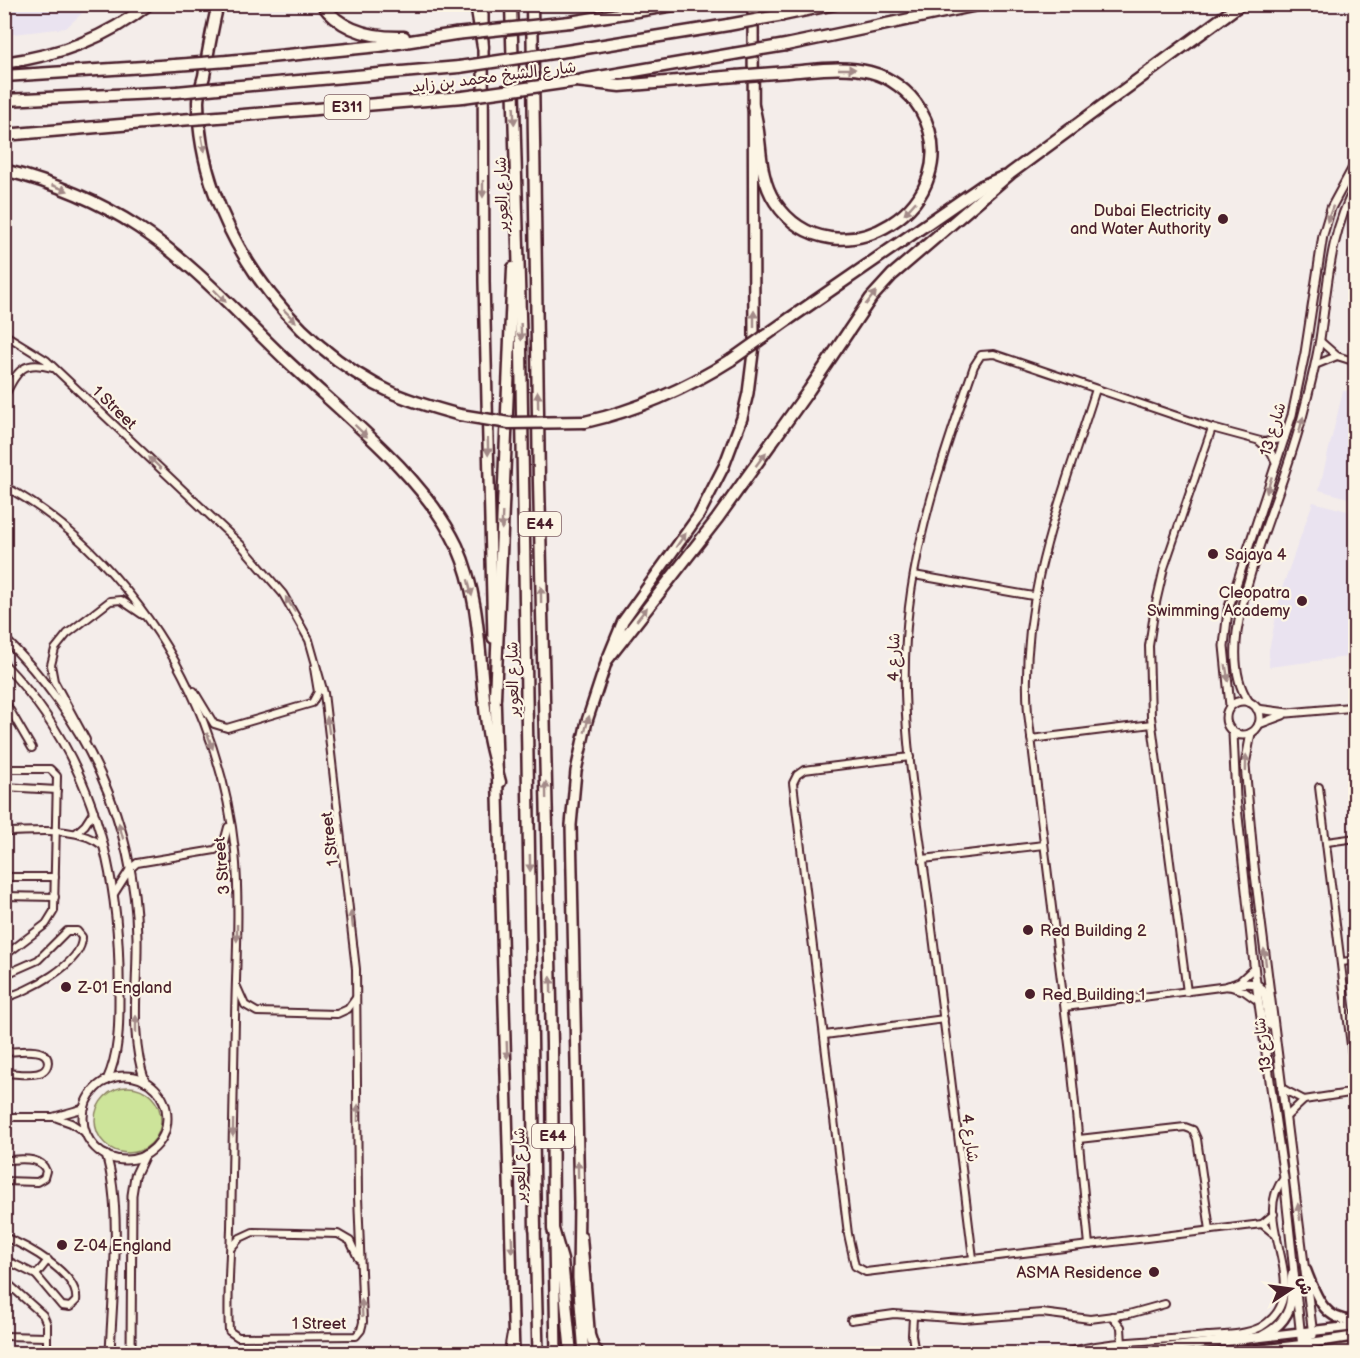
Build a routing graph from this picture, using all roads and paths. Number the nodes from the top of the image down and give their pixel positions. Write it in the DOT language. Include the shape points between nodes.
graph roads {
  1 [pos="149,4"];
  2 [pos="218,4"];
  3 [pos="322,4"];
  4 [pos="476,4"];
  5 [pos="483,4"];
  6 [pos="511,4"];
  7 [pos="532,4"];
  8 [pos="680,4"];
  9 [pos="753,4"];
  10 [pos="835,4"];
  11 [pos="982,4"];
  12 [pos="1241,4"];
  13 [pos="455,34"];
  14 [pos="483,47"];
  15 [pos="4,63"];
  16 [pos="4,76"];
  17 [pos="576,81"];
  18 [pos="4,100"];
  19 [pos="753,106"];
  20 [pos="4,135"];
  21 [pos="1356,162"];
  22 [pos="4,170"];
  23 [pos="1011,173"];
  24 [pos="1356,186"];
  25 [pos="517,211"];
  26 [pos="4,334"];
  27 [pos="1320,341"];
  28 [pos="1337,356"];
  29 [pos="1356,362"];
  30 [pos="1315,365"];
  31 [pos="56,369"];
  32 [pos="1096,389"];
  33 [pos="4,397"];
  34 [pos="1212,428"];
  35 [pos="1285,438"];
  36 [pos="1258,441"];
  37 [pos="1276,463"];
  38 [pos="6,486"];
  39 [pos="914,575"];
  40 [pos="1033,596"];
  41 [pos="148,618"];
  42 [pos="4,638"];
  43 [pos="314,657"];
  44 [pos="607,660"];
  45 [pos="4,664"];
  46 [pos="189,686"];
  47 [pos="495,698"];
  48 [pos="4,700"];
  49 [pos="1249,702"];
  50 [pos="1230,706"];
  51 [pos="1356,707"];
  52 [pos="1257,709"];
  53 [pos="1288,713"];
  54 [pos="8,714"];
  55 [pos="1152,724"];
  56 [pos="1259,724"];
  57 [pos="1233,733"];
  58 [pos="1251,733"];
  59 [pos="1031,739"];
  60 [pos="88,746"];
  61 [pos="32,748"];
  62 [pos="910,757"];
  63 [pos="4,769"];
  64 [pos="500,782"];
  65 [pos="4,787"];
  66 [pos="1319,787"];
  67 [pos="57,790"];
  68 [pos="228,808"];
  69 [pos="94,810"];
  70 [pos="4,832"];
  71 [pos="55,833"];
  72 [pos="76,833"];
  73 [pos="1356,838"];
  74 [pos="1327,842"];
  75 [pos="1044,844"];
  76 [pos="106,849"];
  77 [pos="923,860"];
  78 [pos="130,869"];
  79 [pos="4,877"];
  80 [pos="55,877"];
  81 [pos="114,894"];
  82 [pos="4,896"];
  83 [pos="55,897"];
  84 [pos="5,954"];
  85 [pos="1356,960"];
  86 [pos="1342,962"];
  87 [pos="1254,968"];
  88 [pos="4,975"];
  89 [pos="1256,983"];
  90 [pos="236,984"];
  91 [pos="1228,986"];
  92 [pos="1187,992"];
  93 [pos="358,994"];
  94 [pos="4,998"];
  95 [pos="1258,1001"];
  96 [pos="1065,1007"];
  97 [pos="944,1019"];
  98 [pos="825,1035"];
  99 [pos="1276,1041"];
  100 [pos="4,1052"];
  101 [pos="4,1073"];
  102 [pos="107,1080"];
  103 [pos="145,1081"];
  104 [pos="1356,1086"];
  105 [pos="1281,1088"];
  106 [pos="1356,1092"];
  107 [pos="1304,1100"];
  108 [pos="85,1108"];
  109 [pos="4,1116"];
  110 [pos="53,1117"];
  111 [pos="1286,1118"];
  112 [pos="86,1133"];
  113 [pos="1079,1139"];
  114 [pos="106,1155"];
  115 [pos="145,1155"];
  116 [pos="4,1160"];
  117 [pos="1284,1178"];
  118 [pos="4,1181"];
  119 [pos="579,1203"];
  120 [pos="1274,1214"];
  121 [pos="1262,1224"];
  122 [pos="535,1229"];
  123 [pos="553,1229"];
  124 [pos="1210,1230"];
  125 [pos="1277,1236"];
  126 [pos="4,1237"];
  127 [pos="1089,1245"];
  128 [pos="230,1250"];
  129 [pos="973,1258"];
  130 [pos="4,1259"];
  131 [pos="48,1260"];
  132 [pos="360,1264"];
  133 [pos="1306,1270"];
  134 [pos="1293,1273"];
  135 [pos="36,1275"];
  136 [pos="4,1280"];
  137 [pos="1165,1304"];
  138 [pos="1112,1316"];
  139 [pos="913,1317"];
  140 [pos="851,1320"];
  141 [pos="1356,1320"];
  142 [pos="514,1324"];
  143 [pos="1356,1326"];
  144 [pos="229,1327"];
  145 [pos="1313,1332"];
  146 [pos="1300,1334"];
  147 [pos="4,1336"];
  148 [pos="1356,1336"];
  149 [pos="46,1337"];
  150 [pos="1257,1339"];
  151 [pos="1314,1343"];
  152 [pos="1122,1345"];
  153 [pos="1356,1347"];
  154 [pos="1302,1351"];
  155 [pos="46,1353"];
  156 [pos="110,1353"];
  157 [pos="131,1353"];
  158 [pos="507,1353"];
  159 [pos="514,1353"];
  160 [pos="538,1353"];
  161 [pos="556,1353"];
  162 [pos="570,1353"];
  163 [pos="584,1353"];
  164 [pos="600,1353"];
  165 [pos="915,1353"];
  166 [pos="1061,1353"];
  167 [pos="1113,1353"];
  168 [pos="1226,1353"];
  169 [pos="1313,1353"];
  1 -- 15 [label="highway" via="85,44 60,53"];
  2 -- 23 [label="highway, one-way, bridge" via="198,100 201,133 217,198 245,258 284,311 338,360 393,393 460,415 509,423 585,422 661,400 697,382 982,186"];
  3 -- 13 [label="highway" via="337,20 362,33 391,37"];
  4 -- 14 [label="highway"];
  5 -- 14 [label="main road"];
  6 -- 25 [label="highway, شارع العوير / E44, one-way"];
  123 -- 7 [label="highway, شارع العوير / E44, one-way"];
  8 -- 13 [label="highway, bridge" via="570,22"];
  9 -- 19 [label="main road"];
  10 -- 18 [label="highway, شارع الشيخ محمد بن زايد / E311, bridge" via="728,25 459,67 177,92"];
  11 -- 17 [label="highway, شارع الشيخ محمد بن زايد / E311, bridge" via="786,45"];
  12 -- 23 [label="highway"];
  13 -- 16 [label="highway, bridge" via="228,61"];
  14 -- 47 [label="main road, one-way" via="484,293"];
  17 -- 19 [label="highway, one-way, bridge" via="620,86 789,72 870,71 910,95 924,115 933,147 926,186 910,209 889,226 862,236 837,238 802,227 784,212 765,182"];
  17 -- 20 [label="highway, شارع الشيخ محمد بن زايد / E311, bridge" via="463,97"];
  44 -- 19 [label="main road, one-way" via="624,621 699,514 724,466 742,418 754,345"];
  21 -- 35 [label="street, شارع 13, one-way" via="1331,208 1323,235 1305,353"];
  22 -- 64 [label="highway, one-way" via="80,196 157,240 212,288 426,496 457,547 470,585 489,737"];
  44 -- 23 [label="highway, one-way" via="780,433 871,298 892,275"];
  24 -- 27 [label="street, شارع 13" via="1332,248"];
  25 -- 47 [label="highway, one-way" via="509,316"];
  25 -- 122 [label="highway, شارع العوير / E44, one-way"];
  26 -- 31 [label="street, 1 Street" via="35,351"];
  27 -- 28 [label="street"];
  27 -- 30 [label="street, شارع 13"];
  28 -- 29 [label="street"];
  28 -- 30 [label="street"];
  49 -- 30 [label="street, شارع 13, one-way" via="1239,684 1237,670 1239,623 1296,441"];
  31 -- 33 [label="street" via="36,364 24,368"];
  43 -- 31 [label="street, 1 Street, one-way" via="293,608 256,561"];
  32 -- 34 [label="street, شارع 4"];
  32 -- 39 [label="street, شارع 4" via="994,354 977,359 933,489"];
  32 -- 40 [label="street"];
  34 -- 36 [label="street, شارع 4"];
  34 -- 55 [label="street" via="1164,568 1155,607 1148,666"];
  35 -- 36 [label="street, شارع 4"];
  35 -- 37 [label="street, شارع 13"];
  36 -- 37 [label="street" via="1271,452"];
  37 -- 50 [label="street, شارع 13, one-way" via="1228,610 1224,646"];
  38 -- 41 [label="street, 3 Street" via="85,546"];
  39 -- 40 [label="street"];
  39 -- 62 [label="street, شارع 4" via="905,641"];
  40 -- 59 [label="street" via="1026,666"];
  41 -- 46 [label="street, 3 Street"];
  41 -- 60 [label="street" via="121,600 110,601 67,634 55,649 51,665 54,681"];
  42 -- 60 [label="street" via="59,700"];
  43 -- 46 [label="street" via="318,692 312,704 227,728 214,724"];
  93 -- 43 [label="street, 1 Street, one-way" via="330,743"];
  119 -- 44 [label="main road, one-way" via="571,825 576,771"];
  45 -- 69 [label="street" via="36,701 59,737"];
  46 -- 68 [label="street, 3 Street, one-way" via="215,756"];
  47 -- 64 [label="main road"];
  48 -- 54 [label="street"];
  49 -- 50 [label="street" via="1239,701"];
  49 -- 52 [label="street"];
  50 -- 57 [label="street" via="1226,722"];
  51 -- 53 [label="street"];
  52 -- 53 [label="street"];
  52 -- 56 [label="street"];
  53 -- 56 [label="street"];
  54 -- 61 [label="street"];
  55 -- 59 [label="street"];
  55 -- 92 [label="street"];
  56 -- 58 [label="street"];
  57 -- 58 [label="street"];
  57 -- 87 [label="street, شارع 13" via="1237,813"];
  99 -- 58 [label="street, شارع 13, one-way" via="1246,774"];
  59 -- 75 [label="street"];
  78 -- 60 [label="street, one-way" via="112,802"];
  62 -- 77 [label="street, شارع 4"];
  62 -- 98 [label="street" via="804,770 793,783"];
  63 -- 67 [label="street" via="52,770 57,776"];
  64 -- 142 [label="main road, one-way"];
  65 -- 67 [label="street"];
  66 -- 74 [label="street"];
  67 -- 71 [label="street"];
  68 -- 78 [label="street" via="228,833 219,848 137,863"];
  68 -- 90 [label="street, 3 Street, one-way" via="237,892"];
  69 -- 72 [label="street"];
  69 -- 76 [label="street"];
  70 -- 71 [label="street"];
  71 -- 72 [label="street"];
  71 -- 80 [label="street"];
  72 -- 76 [label="street" via="92,838"];
  73 -- 74 [label="street"];
  74 -- 86 [label="street"];
  75 -- 77 [label="street"];
  75 -- 96 [label="street"];
  76 -- 81 [label="street"];
  77 -- 97 [label="street, شارع 4"];
  78 -- 81 [label="street"];
  103 -- 78 [label="street, one-way" via="136,1038 136,924"];
  79 -- 80 [label="street"];
  80 -- 83 [label="street"];
  81 -- 102 [label="street" via="120,951 119,1026 117,1050"];
  82 -- 83 [label="street"];
  83 -- 84 [label="street" via="50,921"];
  85 -- 86 [label="street"];
  86 -- 104 [label="street"];
  87 -- 89 [label="street, شارع 13"];
  87 -- 91 [label="street"];
  88 -- 94 [label="street" via="43,957 66,931 77,931 82,937 81,945 56,974"];
  89 -- 91 [label="street"];
  89 -- 95 [label="street, شارع 13"];
  89 -- 99 [label="street" via="1264,991"];
  90 -- 93 [label="street" via="245,1005 257,1012 337,1014 352,1005"];
  90 -- 128 [label="street, 3 Street, one-way"];
  91 -- 92 [label="street"];
  91 -- 95 [label="street"];
  92 -- 96 [label="street"];
  132 -- 93 [label="street, 1 Street, one-way"];
  95 -- 117 [label="street, شارع 13"];
  96 -- 113 [label="street"];
  97 -- 98 [label="street"];
  97 -- 129 [label="street, شارع 4"];
  98 -- 129 [label="street" via="855,1266 866,1272"];
  99 -- 105 [label="street, شارع 13"];
  100 -- 101 [label="street" via="40,1052 48,1063 39,1073"];
  102 -- 103 [label="street" via="129,1077"];
  102 -- 108 [label="street" via="95,1089"];
  103 -- 115 [label="street" via="161,1097 167,1118 161,1139"];
  105 -- 107 [label="street"];
  105 -- 111 [label="street, شارع 13"];
  106 -- 107 [label="street"];
  107 -- 111 [label="street"];
  108 -- 110 [label="street"];
  108 -- 112 [label="street"];
  109 -- 110 [label="street"];
  110 -- 112 [label="street"];
  133 -- 111 [label="street, شارع 13, one-way"];
  112 -- 114 [label="street"];
  113 -- 124 [label="street" via="1189,1127 1197,1139"];
  113 -- 127 [label="street"];
  114 -- 115 [label="street" via="123,1160"];
  114 -- 156 [label="street" via="115,1205"];
  115 -- 157 [label="street" via="135,1176 132,1195"];
  116 -- 118 [label="street" via="36,1160 46,1171 37,1182"];
  117 -- 120 [label="street" via="1275,1191"];
  117 -- 134 [label="street, شارع 13"];
  119 -- 163 [label="main road" via="578,1278"];
  119 -- 164 [label="main road" via="591,1335"];
  120 -- 121 [label="street"];
  120 -- 125 [label="street"];
  121 -- 124 [label="street"];
  121 -- 125 [label="street"];
  122 -- 160 [label="main road, شارع العوير / E44"];
  123 -- 161 [label="main road, شارع العوير / E44"];
  123 -- 162 [label="highway" via="562,1260"];
  124 -- 127 [label="street"];
  125 -- 152 [label="street" via="1285,1289 1280,1308 1270,1321 1244,1332"];
  126 -- 131 [label="street"];
  127 -- 129 [label="street"];
  128 -- 132 [label="street" via="240,1238 253,1232 338,1234 350,1241"];
  128 -- 144 [label="street, 3 Street"];
  130 -- 135 [label="street"];
  131 -- 135 [label="street"];
  131 -- 135 [label="street" via="76,1293 73,1304 58,1304"];
  144 -- 132 [label="street, 1 Street, one-way" via="231,1334 238,1336 356,1336 363,1326"];
  133 -- 141 [label="main road" via="1316,1296 1328,1312"];
  133 -- 145 [label="street, شارع 13"];
  134 -- 146 [label="street, شارع 13"];
  134 -- 150 [label="main road" via="1286,1316"];
  136 -- 149 [label="street" via="44,1315"];
  137 -- 138 [label="street"];
  138 -- 139 [label="street" via="1083,1319 1042,1313 964,1319"];
  138 -- 152 [label="street" via="1123,1331"];
  139 -- 140 [label="street" via="894,1314"];
  139 -- 165 [label="street"];
  142 -- 158 [label="street"];
  142 -- 159 [label="main road"];
  143 -- 145 [label="main road"];
  145 -- 146 [label="main road"];
  145 -- 151 [label="street, شارع 13"];
  145 -- 154 [label="main road"];
  146 -- 150 [label="main road"];
  146 -- 154 [label="street, شارع 13"];
  147 -- 149 [label="street"];
  148 -- 151 [label="main road"];
  149 -- 155 [label="street"];
  150 -- 167 [label="main road"];
  151 -- 154 [label="main road"];
  151 -- 169 [label="street, شارع 13"];
  152 -- 166 [label="street"];
  153 -- 169 [label="main road"];
  154 -- 168 [label="main road"];
}
